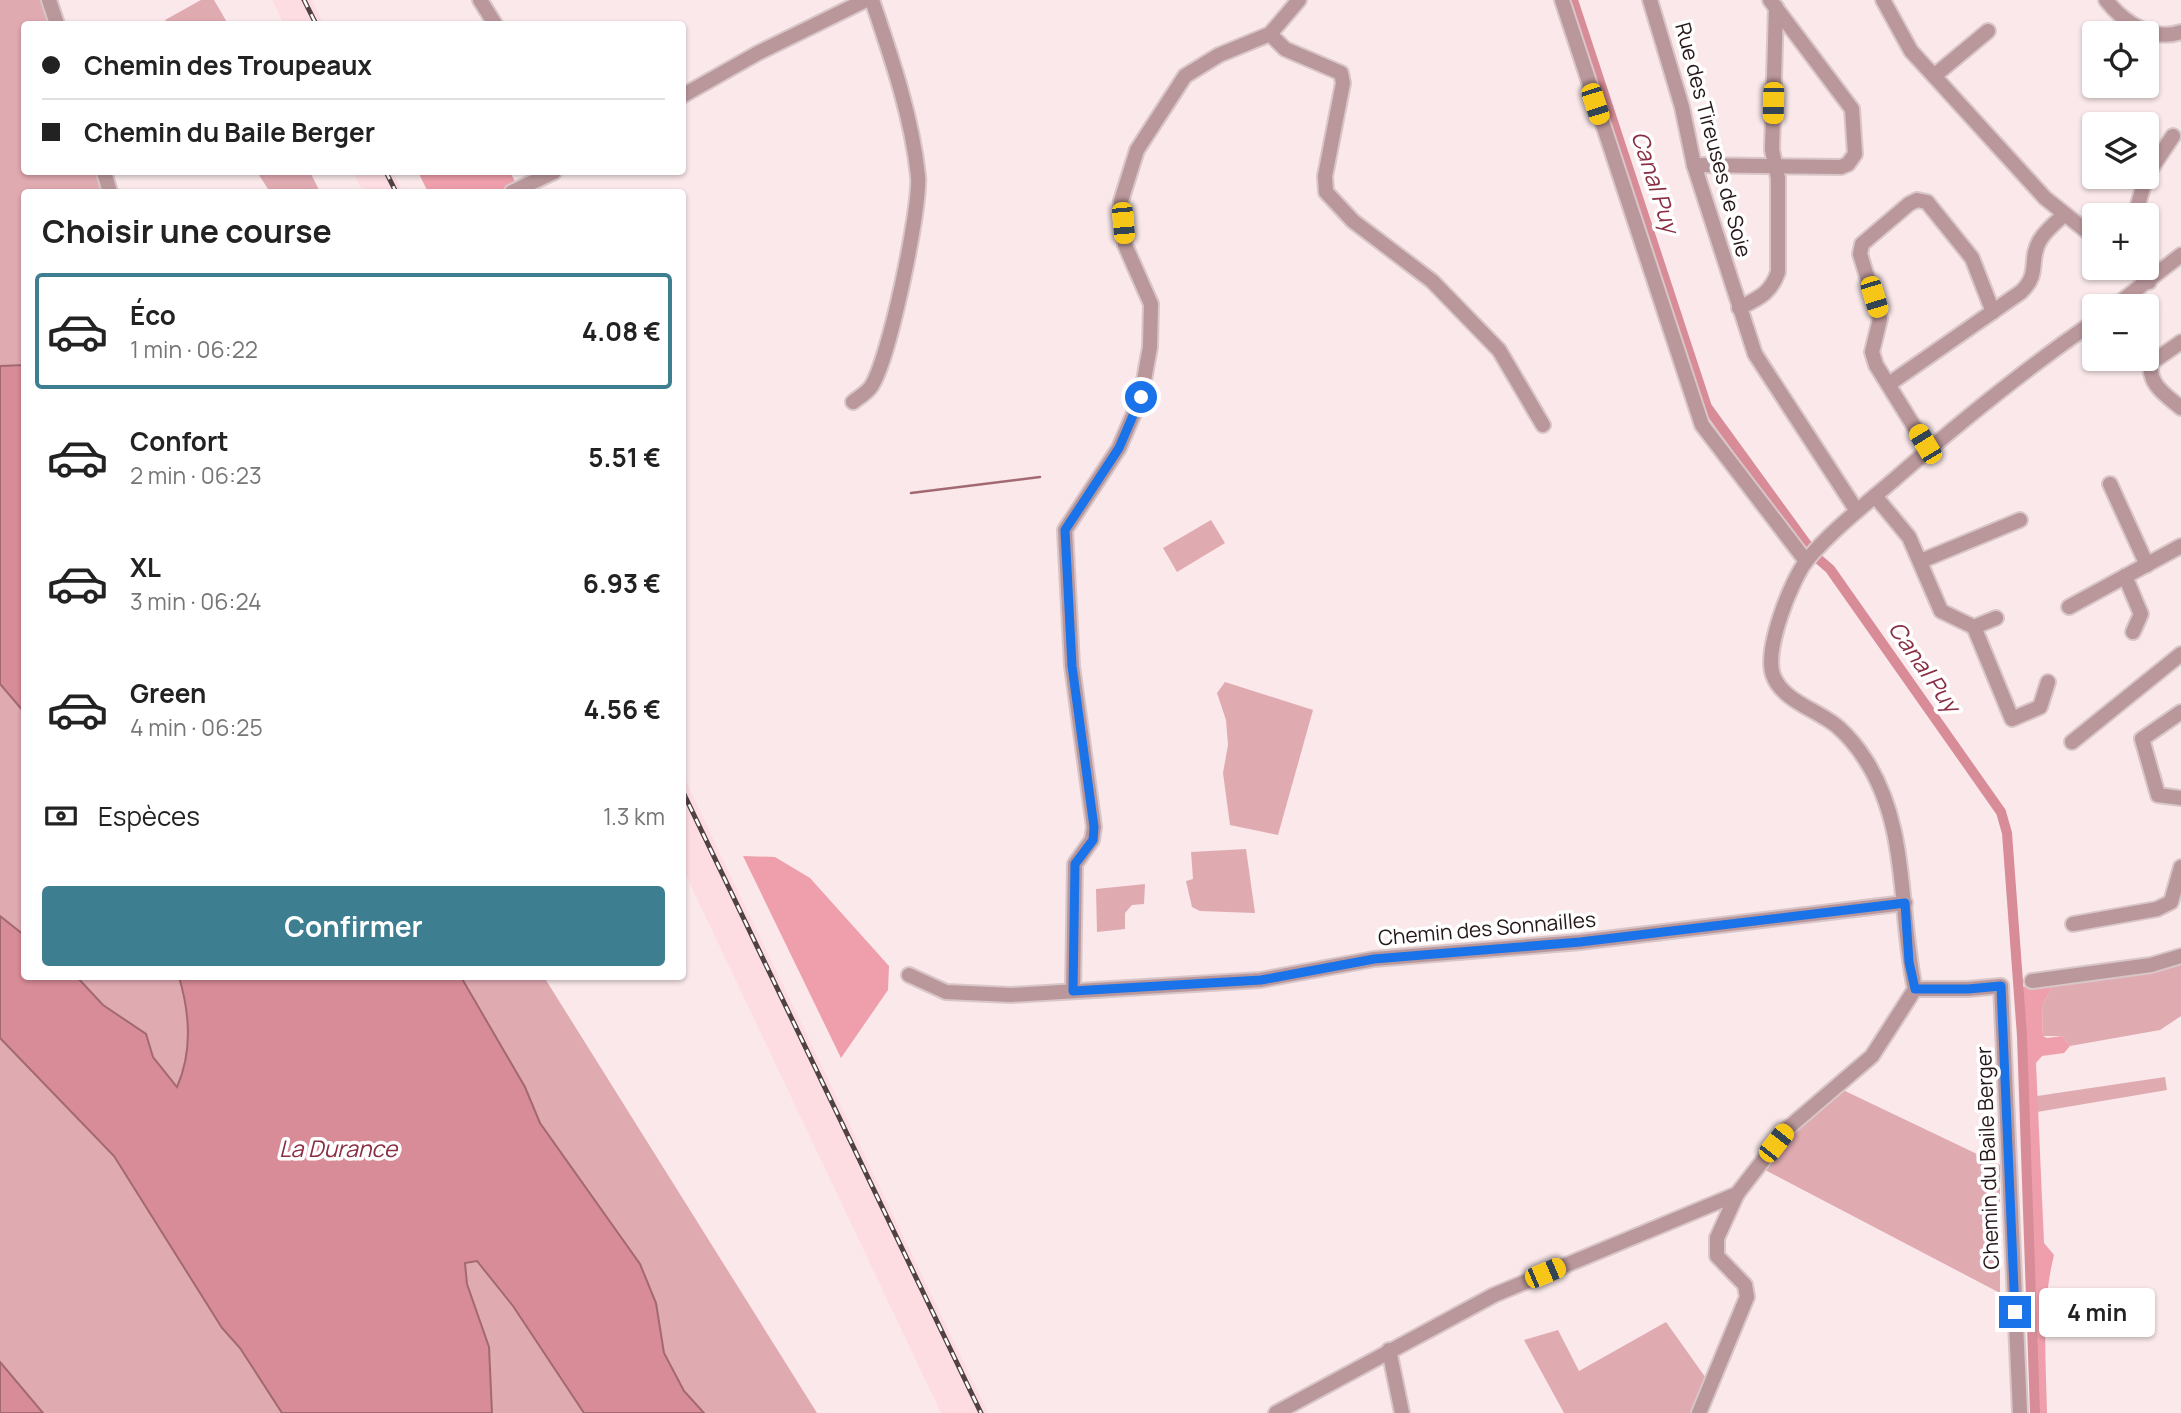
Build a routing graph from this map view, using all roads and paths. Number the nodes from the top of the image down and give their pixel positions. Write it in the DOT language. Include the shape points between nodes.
graph roads {
  1 [pos="49,0"];
  2 [pos="480,0"];
  3 [pos="866,0"];
  4 [pos="872,0"];
  5 [pos="1299,0"];
  6 [pos="1562,0"];
  7 [pos="1650,0"];
  8 [pos="1883,0"];
  9 [pos="2106,0"];
  10 [pos="1773,4"];
  11 [pos="56,21"];
  12 [pos="493,21"];
  13 [pos="1988,31"];
  14 [pos="2181,32"];
  15 [pos="1270,34"];
  16 [pos="1934,76"];
  17 [pos="686,94"];
  18 [pos="2173,136"];
  19 [pos="2159,158"];
  20 [pos="1694,165"];
  21 [pos="1775,165"];
  22 [pos="548,175"];
  23 [pos="518,189"];
  24 [pos="2064,215"];
  25 [pos="2082,228"];
  26 [pos="2181,255"];
  27 [pos="2147,280"];
  28 [pos="2149,282"];
  29 [pos="2132,294"];
  30 [pos="1740,308"];
  31 [pos="1993,312"];
  32 [pos="2082,330"];
  33 [pos="2181,342"];
  34 [pos="1889,384"];
  35 [pos="853,402"];
  36 [pos="2181,408"];
  37 [pos="1543,425"];
  38 [pos="1928,449"];
  39 [pos="2110,484"];
  40 [pos="1875,496"];
  41 [pos="1857,511"];
  42 [pos="2020,520"];
  43 [pos="2181,546"];
  44 [pos="1812,556"];
  45 [pos="1921,561"];
  46 [pos="2147,565"];
  47 [pos="2125,576"];
  48 [pos="2069,607"];
  49 [pos="1996,618"];
  50 [pos="1974,627"];
  51 [pos="2133,632"];
  52 [pos="2181,654"];
  53 [pos="2048,682"];
  54 [pos="2181,712"];
  55 [pos="2072,742"];
  56 [pos="2181,798"];
  57 [pos="2181,867"];
  58 [pos="1905,903"];
  59 [pos="2073,924"];
  60 [pos="2181,956"];
  61 [pos="909,975"];
  62 [pos="2032,981"];
  63 [pos="1915,989"];
  64 [pos="1073,991"];
  65 [pos="1737,1194"];
  66 [pos="1389,1350"];
  67 [pos="1276,1413"];
  68 [pos="1402,1413"];
  69 [pos="1699,1413"];
  70 [pos="2020,1413"];
  1 -- 11 [label="street"];
  2 -- 12 [label="street"];
  3 -- 17 [label="street"];
  4 -- 35 [label="street" via="907,118 918,178 910,242 882,364 870,388"];
  5 -- 15 [label="street"];
  6 -- 44 [label="street" via="1702,425"];
  7 -- 20 [label="street, Rue des Tireuses de Soie"];
  8 -- 16 [label="street" via="1911,51"];
  9 -- 14 [label="street" via="2128,22 2153,34"];
  10 -- 21 [label="street"];
  10 -- 21 [label="street" via="1852,109 1856,148 1853,159 1841,167"];
  13 -- 16 [label="street"];
  15 -- 37 [label="street" via="1285,48 1341,73 1326,192 1353,221 1432,281 1499,350"];
  15 -- 64 [label="street" via="1219,55 1185,76 1137,150 1121,201 1125,245 1151,304 1152,337 1141,397 1119,448 1065,530 1072,666 1094,827 1093,840 1075,864"];
  16 -- 24 [label="street"];
  18 -- 19 [label="street"];
  20 -- 21 [label="street"];
  20 -- 30 [label="street, Rue des Tireuses de Soie"];
  21 -- 30 [label="street" via="1778,272 1766,294"];
  22 -- 23 [label="street"];
  24 -- 25 [label="street"];
  24 -- 31 [label="street" via="2040,240 2031,283"];
  26 -- 28 [label="street"];
  27 -- 28 [label="street"];
  28 -- 29 [label="street"];
  30 -- 41 [label="street, Rue des Tireuses de Soie" via="1755,354"];
  31 -- 34 [label="street"];
  31 -- 34 [label="street" via="1972,258 1935,209 1917,200 1909,204 1866,237 1860,254 1880,319 1872,352"];
  32 -- 38 [label="street" via="2018,374"];
  33 -- 36 [label="street" via="2151,363 2150,373 2156,387"];
  34 -- 38 [label="street"];
  38 -- 40 [label="street"];
  39 -- 46 [label="street"];
  40 -- 41 [label="street"];
  40 -- 45 [label="street" via="1909,537"];
  41 -- 44 [label="street"];
  42 -- 45 [label="street"];
  43 -- 46 [label="street"];
  44 -- 58 [label="street" via="1796,577 1781,618 1773,648 1773,674 1783,691 1838,727 1864,758 1888,802"];
  45 -- 50 [label="street" via="1941,611"];
  46 -- 47 [label="street"];
  47 -- 48 [label="street"];
  47 -- 51 [label="street" via="2141,614"];
  49 -- 50 [label="street"];
  50 -- 53 [label="street" via="2012,719 2040,707"];
  52 -- 55 [label="street"];
  54 -- 56 [label="street" via="2142,739 2158,795"];
  57 -- 59 [label="street" via="2171,902 2157,909"];
  58 -- 63 [label="street"];
  58 -- 64 [label="street, Chemin des Sonnailles" via="1580,942 1374,959 1261,980"];
  60 -- 62 [label="street" via="2151,965"];
  61 -- 64 [label="street, Chemin des Sonnailles" via="959,994"];
  63 -- 65 [label="street" via="1872,1056 1788,1128"];
  63 -- 70 [label="street, Chemin du Baile Berger" via="2001,986"];
  65 -- 66 [label="street" via="1494,1295"];
  65 -- 69 [label="street" via="1717,1238 1717,1256 1745,1285 1747,1297"];
  66 -- 67 [label="street"];
  66 -- 68 [label="street"];
}
